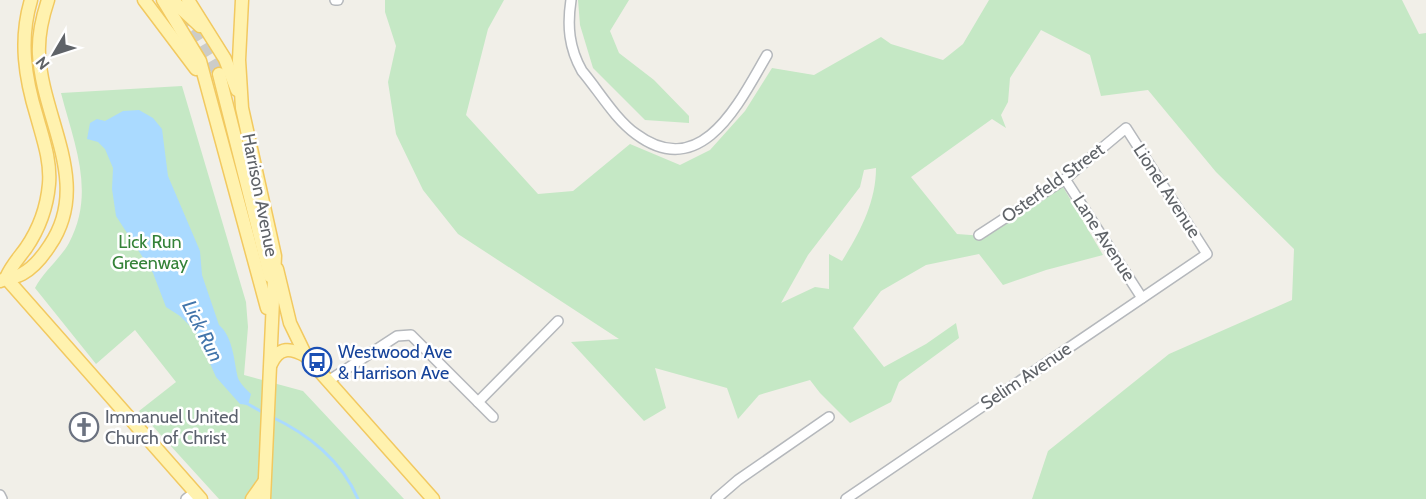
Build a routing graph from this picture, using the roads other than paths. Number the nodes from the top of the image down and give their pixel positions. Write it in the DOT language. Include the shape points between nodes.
graph roads {
  1 [pos="31,0"];
  2 [pos="48,0"];
  3 [pos="144,0"];
  4 [pos="169,0"];
  5 [pos="190,0"];
  6 [pos="242,0"];
  7 [pos="571,0"];
  8 [pos="222,53"];
  9 [pos="767,56"];
  10 [pos="219,74"];
  11 [pos="203,78"];
  12 [pos="242,108"];
  13 [pos="1126,128"];
  14 [pos="1065,179"];
  15 [pos="979,236"];
  16 [pos="1207,254"];
  17 [pos="275,256"];
  18 [pos="2,277"];
  19 [pos="272,287"];
  20 [pos="1142,298"];
  21 [pos="270,318"];
  22 [pos="558,321"];
  23 [pos="306,356"];
  24 [pos="271,365"];
  25 [pos="328,381"];
  26 [pos="478,402"];
  27 [pos="493,417"];
  28 [pos="829,417"];
  29 [pos="264,481"];
  30 [pos="0,495"];
  31 [pos="194,497"];
  32 [pos="2,499"];
  33 [pos="252,499"];
  34 [pos="264,499"];
  35 [pos="433,499"];
  36 [pos="716,499"];
  37 [pos="846,499"];
  1 -- 18 [label="main road" via="24,55 49,164 49,187 38,228"];
  2 -- 18 [label="main road" via="41,24 39,55 63,153 66,206 47,251 20,276"];
  3 -- 11 [label="main road"];
  4 -- 5 [label="main road"];
  4 -- 8 [label="main road"];
  4 -- 11 [label="main road"];
  5 -- 8 [label="main road"];
  6 -- 12 [label="main road, Harrison Avenue"];
  7 -- 9 [label="street" via="569,33 582,71 635,134 661,146 690,147 717,132"];
  8 -- 12 [label="main road"];
  10 -- 19 [label="main road"];
  11 -- 21 [label="main road"];
  12 -- 17 [label="main road, Harrison Avenue"];
  13 -- 14 [label="street, Osterfeld Street"];
  13 -- 16 [label="street, Lionel Avenue"];
  14 -- 15 [label="street, Osterfeld Street"];
  14 -- 20 [label="street, Lane Avenue"];
  16 -- 20 [label="street, Selim Avenue"];
  17 -- 19 [label="main road, Harrison Avenue"];
  17 -- 23 [label="main road" via="289,320"];
  18 -- 31 [label="main road"];
  19 -- 21 [label="main road, Harrison Avenue"];
  20 -- 37 [label="street, Selim Avenue"];
  21 -- 24 [label="main road, Harrison Avenue"];
  22 -- 26 [label="street"];
  23 -- 24 [label="main road" via="284,350 275,355"];
  23 -- 25 [label="main road"];
  24 -- 29 [label="main road, Harrison Avenue"];
  25 -- 26 [label="street" via="406,334 415,337"];
  25 -- 35 [label="main road"];
  26 -- 27 [label="street"];
  28 -- 36 [label="street"];
  29 -- 33 [label="main road"];
  29 -- 34 [label="main road, Harrison Avenue"];
  30 -- 32 [label="street"];
}
